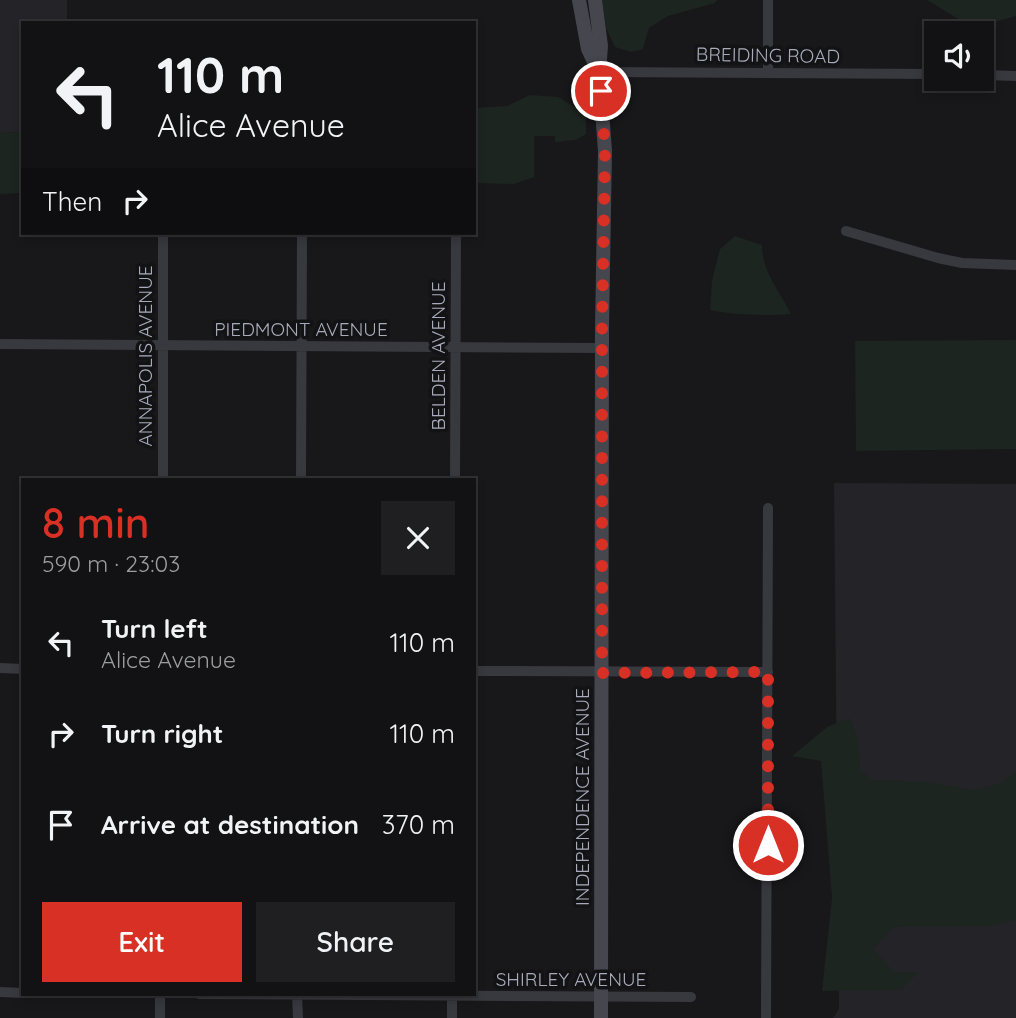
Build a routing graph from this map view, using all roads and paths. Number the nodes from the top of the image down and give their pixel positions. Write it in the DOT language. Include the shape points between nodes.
graph roads {
  1 [pos="579,0"];
  2 [pos="595,0"];
  3 [pos="768,0"];
  4 [pos="599,72"];
  5 [pos="768,73"];
  6 [pos="924,74"];
  7 [pos="994,75"];
  8 [pos="1016,76"];
  9 [pos="846,231"];
  10 [pos="163,235"];
  11 [pos="302,235"];
  12 [pos="456,235"];
  13 [pos="1016,265"];
  14 [pos="0,345"];
  15 [pos="163,345"];
  16 [pos="301,347"];
  17 [pos="456,347"];
  18 [pos="602,348"];
  19 [pos="163,478"];
  20 [pos="301,478"];
  21 [pos="455,478"];
  22 [pos="768,508"];
  23 [pos="0,668"];
  24 [pos="21,668"];
  25 [pos="476,671"];
  26 [pos="768,672"];
  27 [pos="602,673"];
  28 [pos="0,992"];
  29 [pos="21,993"];
  30 [pos="476,995"];
  31 [pos="160,996"];
  32 [pos="297,996"];
  33 [pos="452,996"];
  34 [pos="601,997"];
  35 [pos="691,997"];
  36 [pos="160,1018"];
  37 [pos="298,1018"];
  38 [pos="452,1018"];
  39 [pos="601,1018"];
  40 [pos="766,1018"];
  1 -- 4 [label="street, INDEPENDENCE AVENUE" via="588,49"];
  2 -- 4 [label="street, INDEPENDENCE AVENUE"];
  3 -- 5 [label="street"];
  4 -- 5 [label="street, BREIDING ROAD"];
  4 -- 18 [label="street, INDEPENDENCE AVENUE" via="605,151"];
  5 -- 6 [label="street, BREIDING ROAD"];
  7 -- 8 [label="street"];
  9 -- 13 [label="street" via="962,263"];
  10 -- 15 [label="street, ANNAPOLIS AVENUE"];
  11 -- 16 [label="street"];
  12 -- 17 [label="street, BELDEN AVENUE"];
  14 -- 15 [label="street, PIEDMONT AVENUE"];
  15 -- 16 [label="street, PIEDMONT AVENUE"];
  15 -- 19 [label="street, ANNAPOLIS AVENUE"];
  16 -- 17 [label="street, PIEDMONT AVENUE"];
  16 -- 20 [label="street"];
  17 -- 18 [label="street, PIEDMONT AVENUE"];
  17 -- 21 [label="street, BELDEN AVENUE"];
  18 -- 27 [label="street, INDEPENDENCE AVENUE"];
  22 -- 26 [label="street"];
  23 -- 24 [label="street"];
  25 -- 27 [label="street"];
  26 -- 27 [label="street"];
  26 -- 40 [label="street"];
  27 -- 34 [label="street, INDEPENDENCE AVENUE"];
  28 -- 29 [label="street"];
  30 -- 34 [label="street, SHIRLEY AVENUE"];
  31 -- 36 [label="street"];
  32 -- 37 [label="street"];
  33 -- 38 [label="street"];
  34 -- 35 [label="street, SHIRLEY AVENUE"];
  34 -- 39 [label="street, INDEPENDENCE AVENUE"];
}
